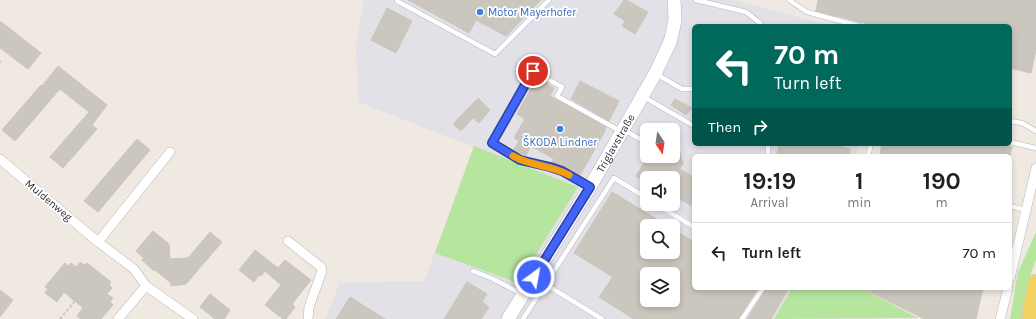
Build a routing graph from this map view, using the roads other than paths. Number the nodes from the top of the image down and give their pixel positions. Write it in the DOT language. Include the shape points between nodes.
graph roads {
  1 [pos="398,0"];
  2 [pos="549,0"];
  3 [pos="674,0"];
  4 [pos="696,0"];
  5 [pos="789,0"];
  6 [pos="760,24"];
  7 [pos="852,24"];
  8 [pos="655,74"];
  9 [pos="692,89"];
  10 [pos="642,96"];
  11 [pos="1012,121"];
  12 [pos="692,125"];
  13 [pos="1036,131"];
  14 [pos="622,132"];
  15 [pos="640,139"];
  16 [pos="1012,142"];
  17 [pos="1036,148"];
  18 [pos="170,152"];
  19 [pos="0,159"];
  20 [pos="1036,168"];
  21 [pos="590,187"];
  22 [pos="640,194"];
  23 [pos="1012,206"];
  24 [pos="1026,210"];
  25 [pos="668,211"];
  26 [pos="692,226"];
  27 [pos="288,241"];
  28 [pos="98,242"];
  29 [pos="1012,268"];
  30 [pos="473,271"];
  31 [pos="534,277"];
  32 [pos="1036,282"];
  33 [pos="546,284"];
  34 [pos="146,286"];
  35 [pos="762,290"];
  36 [pos="1007,290"];
  37 [pos="523,294"];
  38 [pos="118,319"];
  39 [pos="194,319"];
  40 [pos="308,319"];
  41 [pos="508,319"];
  42 [pos="523,319"];
  43 [pos="602,319"];
  44 [pos="742,319"];
  45 [pos="1000,319"];
  46 [pos="1030,319"];
  1 -- 2 [label="lane" via="495,54"];
  3 -- 8 [label="street, Triglavstraße" via="675,19 670,42"];
  4 -- 6 [label="lane" via="746,12"];
  5 -- 7 [label="lane" via="807,12"];
  8 -- 9 [label="lane" via="682,89"];
  8 -- 10 [label="street, Triglavstraße"];
  10 -- 12 [label="lane"];
  10 -- 14 [label="street, Triglavstraße"];
  11 -- 13 [label="lane" via="1022,123"];
  14 -- 15 [label="lane"];
  14 -- 21 [label="street, Triglavstraße"];
  14 -- 21 [label="lane" via="557,96 562,87 533,71 492,143 520,160 562,171"];
  16 -- 17 [label="lane"];
  18 -- 28 [label="street"];
  19 -- 28 [label="street, Muldenweg"];
  20 -- 24 [label="street"];
  21 -- 31 [label="street, Triglavstraße"];
  22 -- 33 [label="lane" via="614,178"];
  23 -- 24 [label="lane"];
  24 -- 29 [label="street"];
  25 -- 26 [label="lane"];
  27 -- 40 [label="street" via="321,267"];
  28 -- 34 [label="street, Muldenweg" via="134,269"];
  30 -- 37 [label="lane"];
  31 -- 33 [label="lane"];
  31 -- 37 [label="street, Triglavstraße"];
  32 -- 46 [label="main road"];
  33 -- 42 [label="lane"];
  33 -- 43 [label="lane"];
  34 -- 38 [label="street"];
  34 -- 39 [label="street, Muldenweg"];
  35 -- 44 [label="lane"];
  36 -- 45 [label="street"];
  37 -- 41 [label="street, Triglavstraße"];
}
